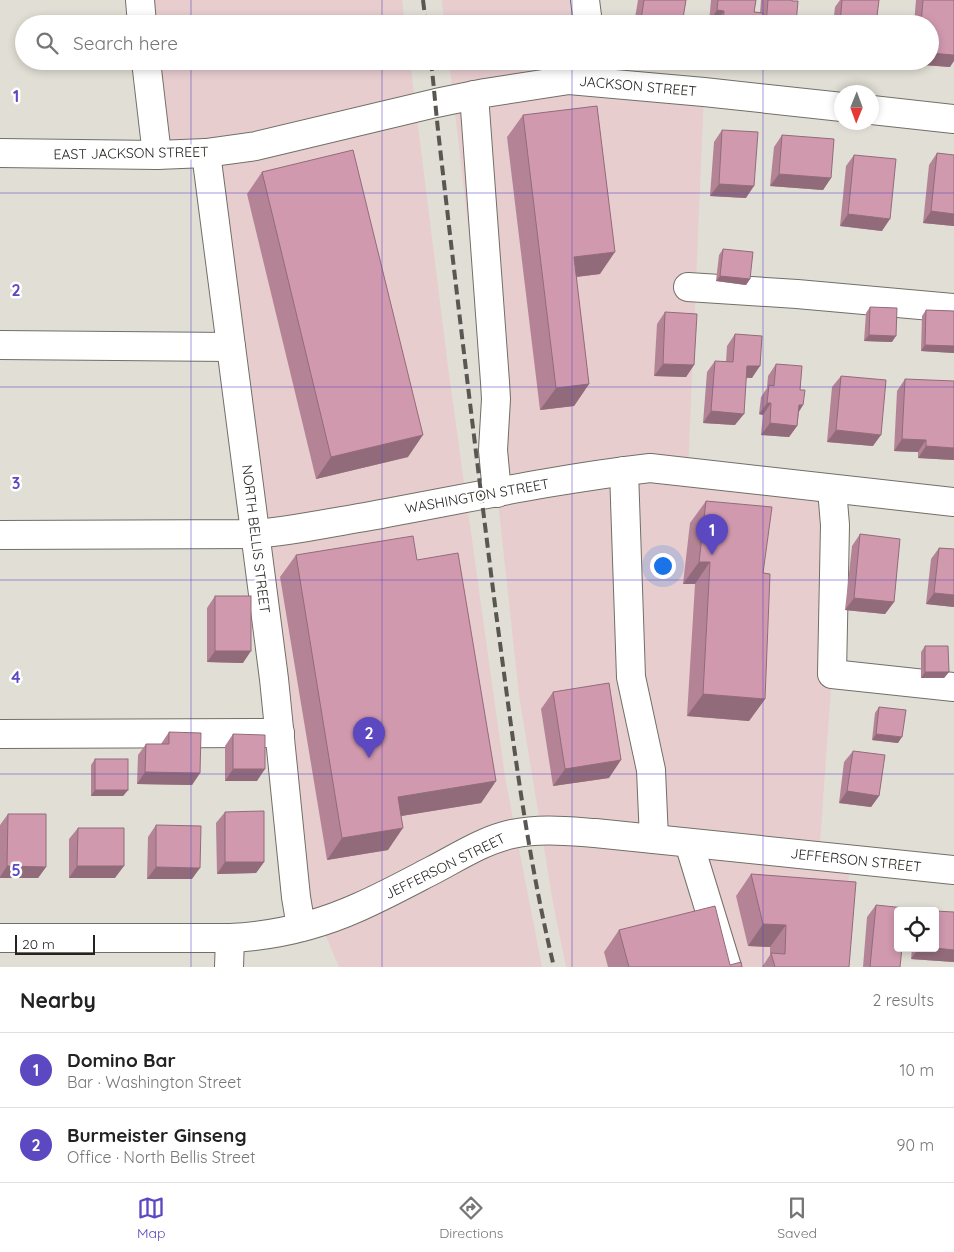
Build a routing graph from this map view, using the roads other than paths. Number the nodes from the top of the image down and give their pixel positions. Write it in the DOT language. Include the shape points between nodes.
graph roads {
  1 [pos="140,0"];
  2 [pos="585,0"];
  3 [pos="141,15"];
  4 [pos="587,15"];
  5 [pos="147,70"];
  6 [pos="586,71"];
  7 [pos="474,95"];
  8 [pos="436,103"];
  9 [pos="834,106"];
  10 [pos="879,111"];
  11 [pos="954,119"];
  12 [pos="206,152"];
  13 [pos="0,153"];
  14 [pos="157,155"];
  15 [pos="688,287"];
  16 [pos="954,308"];
  17 [pos="0,345"];
  18 [pos="231,347"];
  19 [pos="624,471"];
  20 [pos="832,489"];
  21 [pos="497,493"];
  22 [pos="954,502"];
  23 [pos="256,534"];
  24 [pos="0,535"];
  25 [pos="954,687"];
  26 [pos="0,734"];
  27 [pos="280,734"];
  28 [pos="654,839"];
  29 [pos="689,843"];
  30 [pos="954,870"];
  31 [pos="301,927"];
  32 [pos="0,938"];
  33 [pos="230,938"];
  34 [pos="230,967"];
  35 [pos="728,967"];
  1 -- 3 [label="street"];
  2 -- 4 [label="street"];
  5 -- 14 [label="street"];
  6 -- 7 [label="street, JACKSON STREET" via="569,80"];
  6 -- 9 [label="street, JACKSON STREET" via="704,92"];
  7 -- 8 [label="street, JACKSON STREET"];
  7 -- 21 [label="street" via="496,382 493,450"];
  8 -- 12 [label="street, EAST JACKSON STREET" via="256,146"];
  10 -- 11 [label="street"];
  12 -- 14 [label="street, EAST JACKSON STREET"];
  12 -- 18 [label="street, NORTH BELLIS STREET"];
  13 -- 14 [label="street, EAST JACKSON STREET"];
  15 -- 16 [label="street"];
  17 -- 18 [label="street"];
  18 -- 23 [label="street, NORTH BELLIS STREET"];
  19 -- 20 [label="street, WASHINGTON STREET" via="650,468"];
  19 -- 21 [label="street, WASHINGTON STREET"];
  19 -- 28 [label="street" via="631,677 651,770"];
  20 -- 22 [label="street, WASHINGTON STREET"];
  20 -- 25 [label="street" via="835,525 832,674"];
  21 -- 23 [label="street, WASHINGTON STREET"];
  23 -- 24 [label="street, WASHINGTON STREET"];
  23 -- 27 [label="street, NORTH BELLIS STREET"];
  26 -- 27 [label="street"];
  27 -- 31 [label="street, NORTH BELLIS STREET"];
  28 -- 29 [label="street, JEFFERSON STREET"];
  28 -- 31 [label="street, JEFFERSON STREET" via="554,830 511,834 484,844 360,907"];
  29 -- 30 [label="street, JEFFERSON STREET"];
  29 -- 35 [label="street"];
  31 -- 33 [label="street, JEFFERSON STREET" via="266,935"];
  32 -- 33 [label="street, JEFFERSON STREET"];
  33 -- 34 [label="street"];
}
